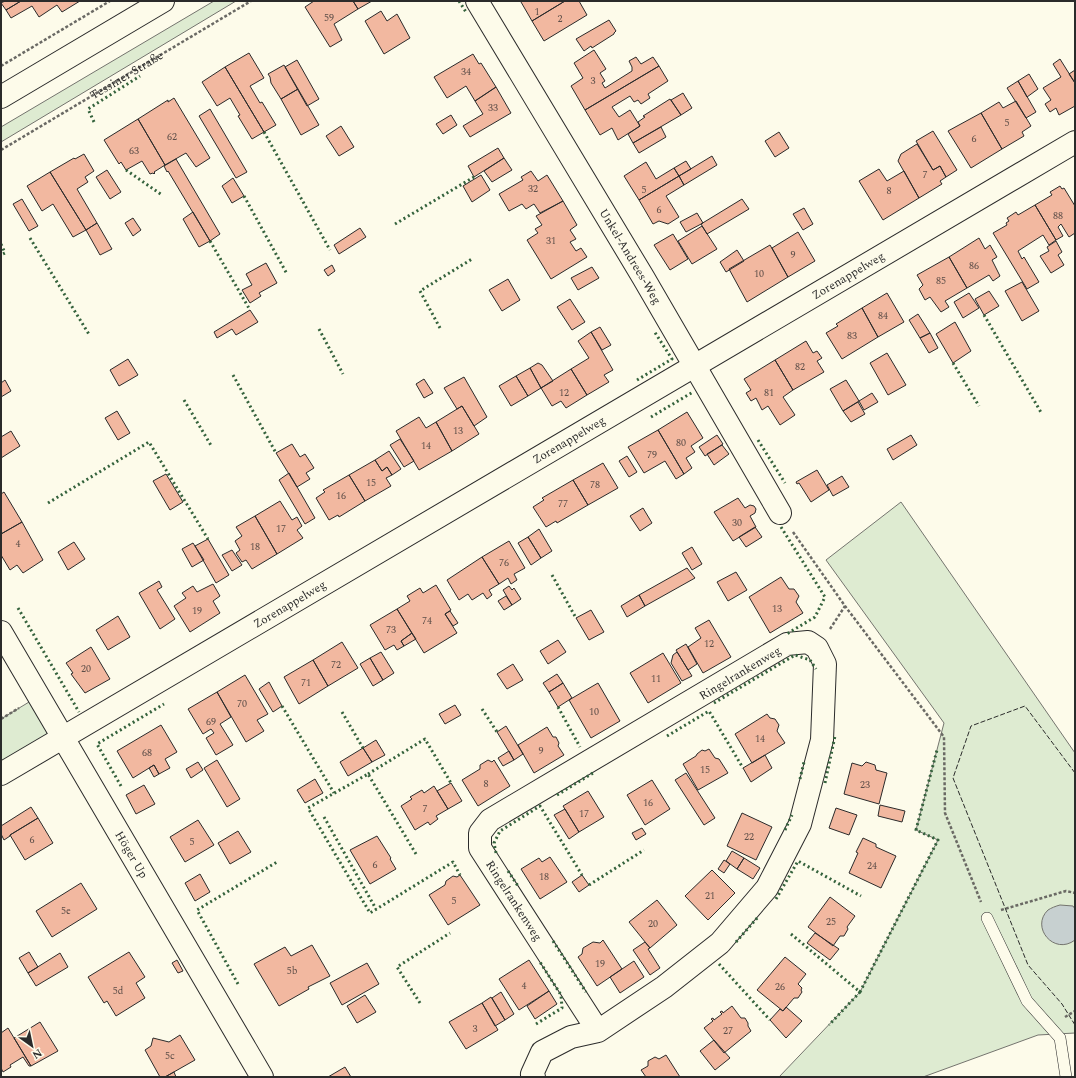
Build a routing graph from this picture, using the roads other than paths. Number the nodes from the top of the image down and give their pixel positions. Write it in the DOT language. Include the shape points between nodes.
graph roads {
  1 [pos="477,1"];
  2 [pos="150,4"];
  3 [pos="1,96"];
  4 [pos="1075,142"];
  5 [pos="696,366"];
  6 [pos="780,513"];
  7 [pos="1,632"];
  8 [pos="64,737"];
  9 [pos="1,774"];
  10 [pos="987,918"];
  11 [pos="598,1031"];
  12 [pos="262,1077"];
  13 [pos="534,1077"];
  14 [pos="1066,1077"];
  1 -- 5 [label="street, Unkel-Andrees-Weg"];
  2 -- 3 [label="street"];
  4 -- 5 [label="street, Zorenappelweg"];
  5 -- 6 [label="street, Unkel-Andrees-Weg"];
  5 -- 8 [label="street, Zorenappelweg"];
  7 -- 8 [label="street, Höger Up"];
  8 -- 9 [label="street, Zorenappelweg"];
  8 -- 12 [label="street, Höger Up"];
  10 -- 14 [label="lane" via="1026,1001 1060,1038"];
  11 -- 11 [label="street, Ringelrankenweg" via="664,987 720,943 767,888 800,824 822,740 825,664 817,648 808,642 787,644 490,820 480,833 480,848"];
  11 -- 13 [label="street, Ringelrankenweg" via="571,1036 542,1052 532,1074"];
}
